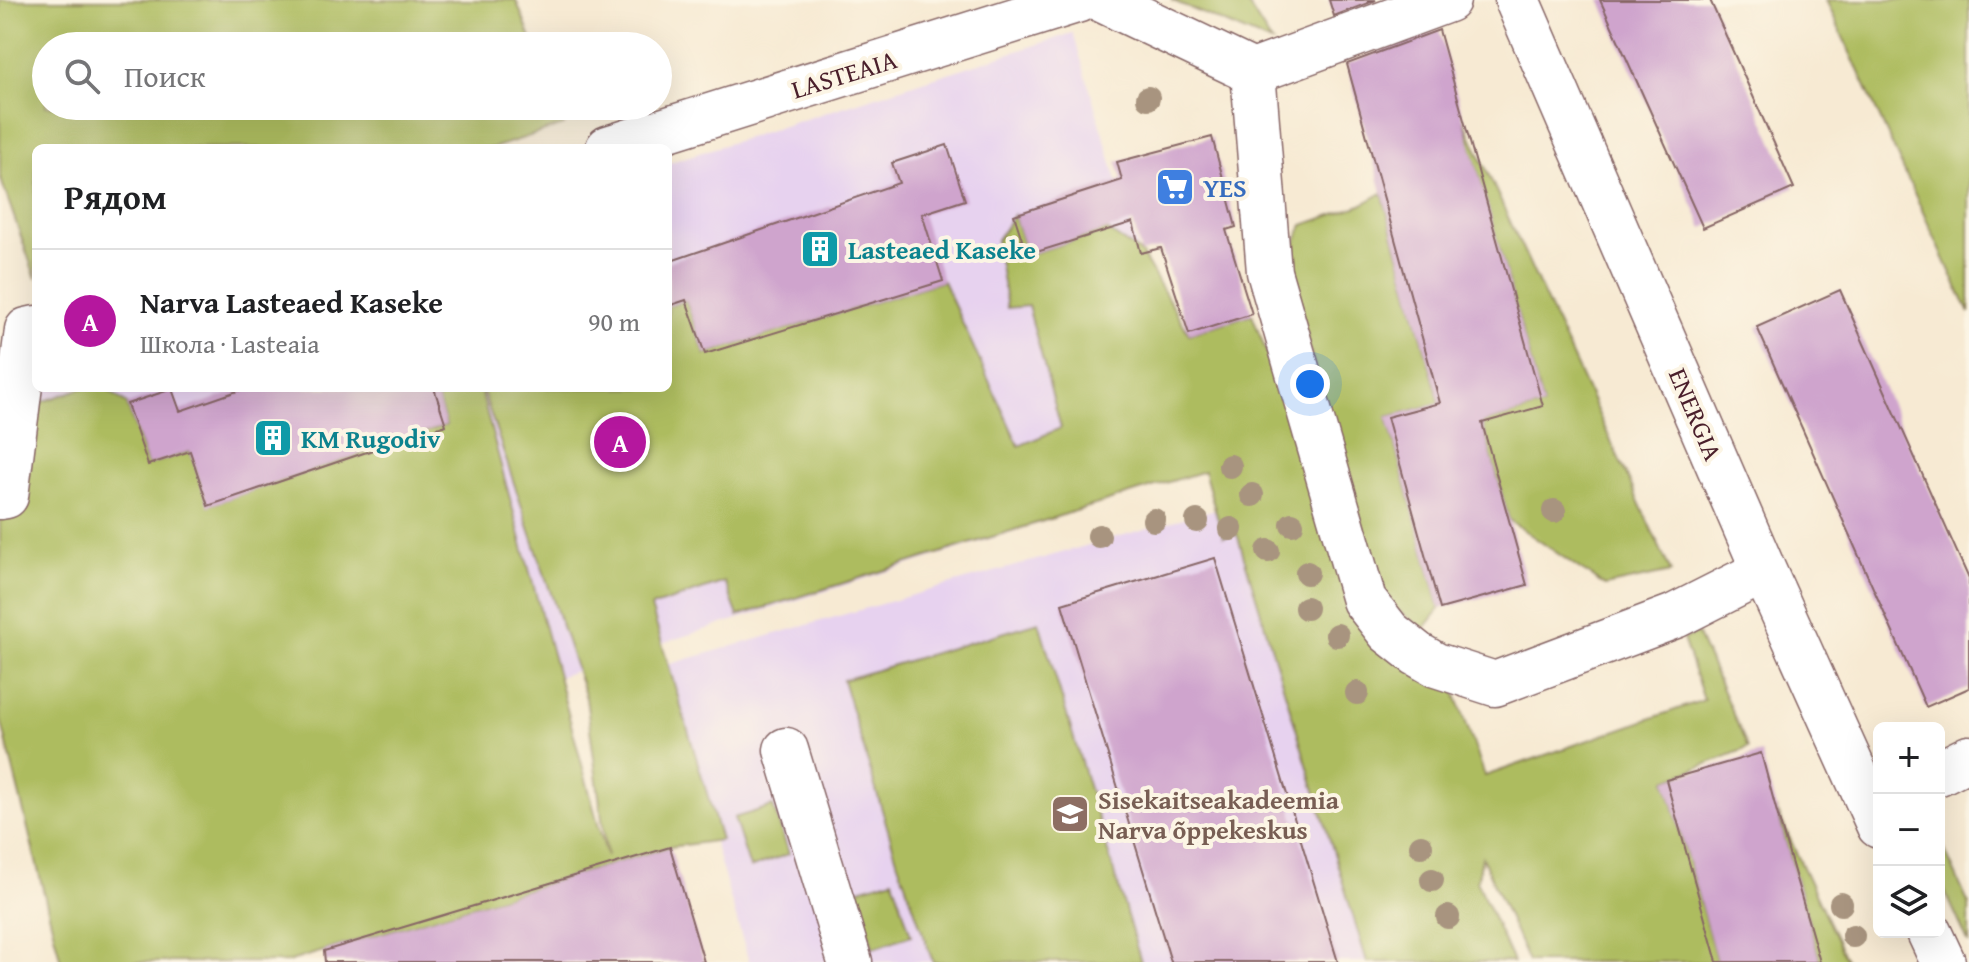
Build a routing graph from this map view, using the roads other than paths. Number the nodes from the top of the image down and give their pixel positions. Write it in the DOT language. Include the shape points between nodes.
graph roads {
  1 [pos="1079,0"];
  2 [pos="1102,0"];
  3 [pos="1448,0"];
  4 [pos="1517,0"];
  5 [pos="1253,72"];
  6 [pos="621,144"];
  7 [pos="32,329"];
  8 [pos="0,497"];
  9 [pos="1764,571"];
  10 [pos="786,750"];
  11 [pos="1969,758"];
  12 [pos="1945,770"];
  13 [pos="1873,806"];
  14 [pos="1932,938"];
  15 [pos="850,962"];
  16 [pos="1943,962"];
  1 -- 6 [label="street, LASTEAIA"];
  2 -- 5 [label="street"];
  3 -- 5 [label="street"];
  4 -- 9 [label="street, ENERGIA"];
  5 -- 9 [label="street" via="1269,272 1364,600 1389,632 1436,665 1495,684 1675,616"];
  7 -- 8 [label="street" via="27,330 6,496"];
  9 -- 13 [label="street, ENERGIA"];
  10 -- 15 [label="street"];
  11 -- 12 [label="street"];
  14 -- 16 [label="street"];
}
